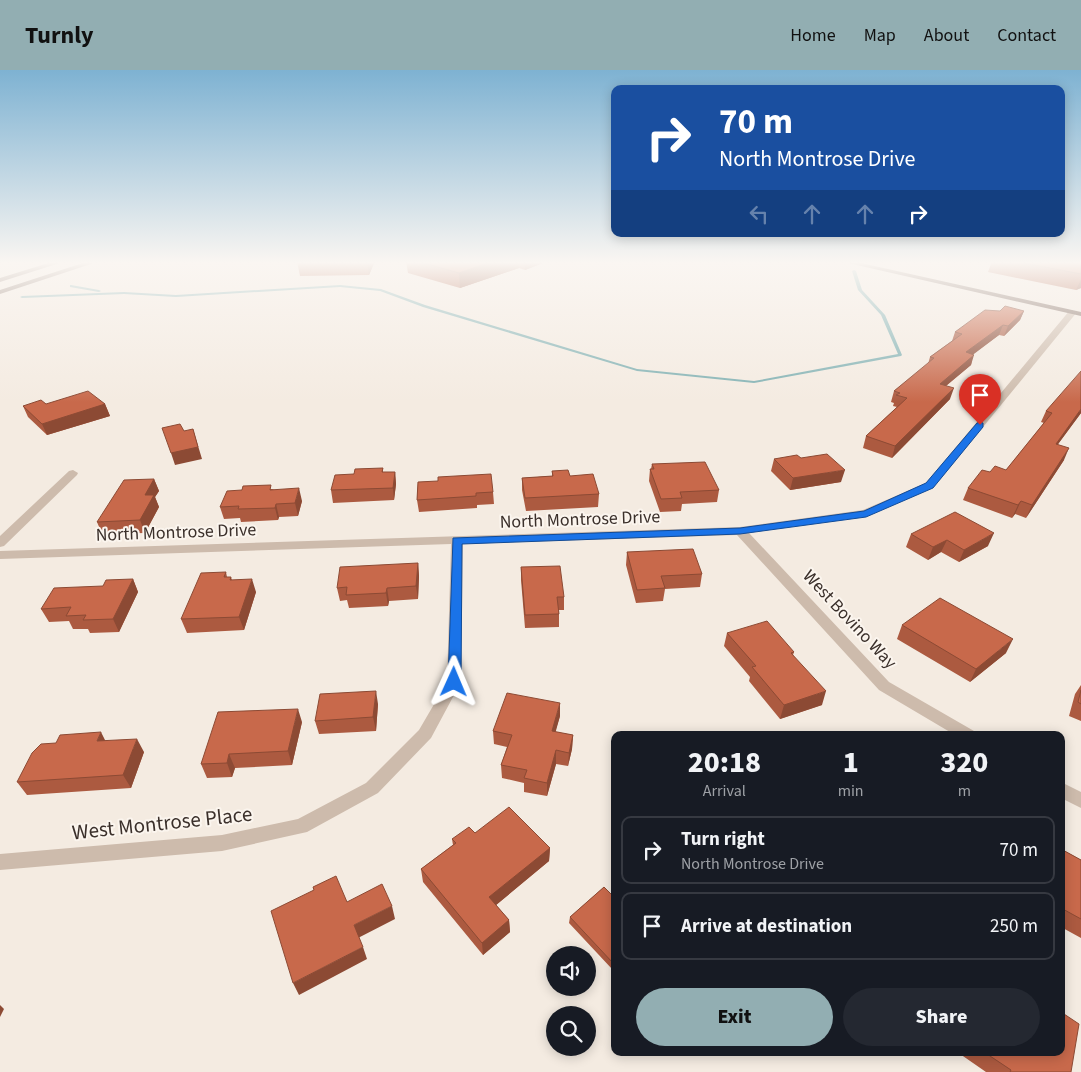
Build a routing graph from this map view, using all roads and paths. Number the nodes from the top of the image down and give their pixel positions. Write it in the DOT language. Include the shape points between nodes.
graph roads {
  1 [pos="1053,308"];
  2 [pos="1077,313"];
  3 [pos="73,472"];
  4 [pos="740,531"];
  5 [pos="457,541"];
  6 [pos="0,543"];
  7 [pos="0,555"];
  8 [pos="961,731"];
  9 [pos="1065,791"];
  10 [pos="1081,801"];
  11 [pos="0,862"];
  1 -- 2 [label="main road"];
  2 -- 4 [label="street, North Montrose Drive" via="930,486 866,514"];
  3 -- 6 [label="street"];
  4 -- 5 [label="street, North Montrose Drive"];
  4 -- 8 [label="street, West Bovino Way" via="884,686"];
  5 -- 7 [label="street, North Montrose Drive"];
  5 -- 11 [label="street, West Montrose Place" via="454,682 425,734 372,788 301,826 222,843"];
  9 -- 10 [label="street"];
}
